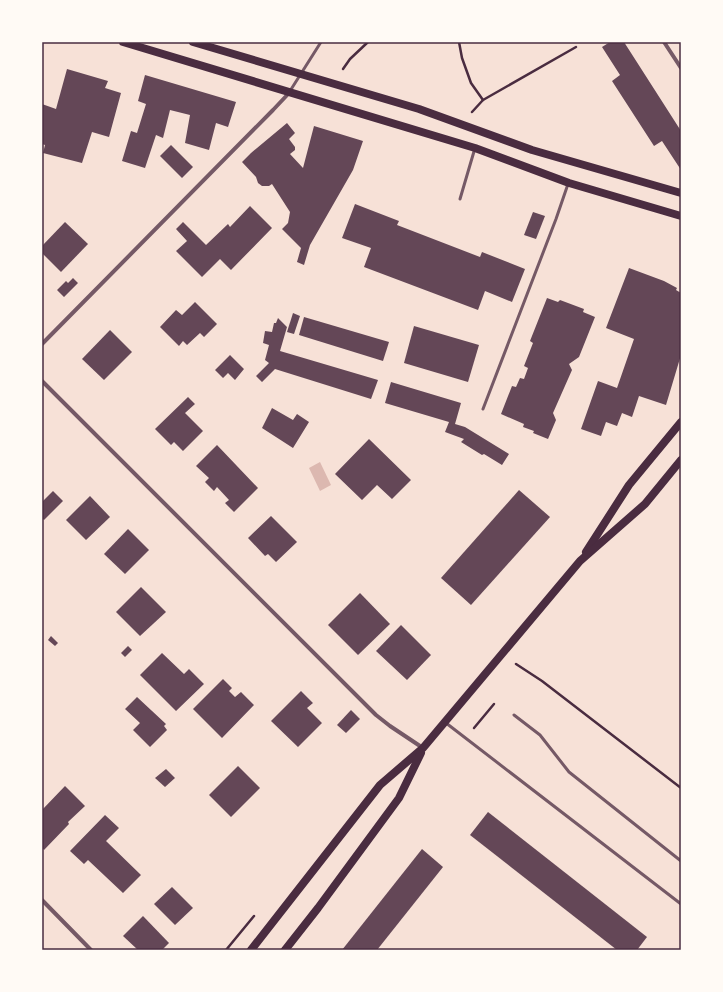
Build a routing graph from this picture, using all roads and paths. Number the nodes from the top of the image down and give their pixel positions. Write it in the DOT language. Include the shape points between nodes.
graph roads {
  1 [pos="124,42"];
  2 [pos="192,42"];
  3 [pos="320,42"];
  4 [pos="368,42"];
  5 [pos="459,42"];
  6 [pos="664,42"];
  7 [pos="576,47"];
  8 [pos="681,68"];
  9 [pos="342,71"];
  10 [pos="300,75"];
  11 [pos="290,92"];
  12 [pos="483,100"];
  13 [pos="470,115"];
  14 [pos="475,148"];
  15 [pos="569,183"];
  16 [pos="681,193"];
  17 [pos="460,200"];
  18 [pos="681,216"];
  19 [pos="42,344"];
  20 [pos="42,381"];
  21 [pos="483,409"];
  22 [pos="681,422"];
  23 [pos="681,460"];
  24 [pos="580,561"];
  25 [pos="502,655"];
  26 [pos="494,704"];
  27 [pos="514,715"];
  28 [pos="445,722"];
  29 [pos="466,738"];
  30 [pos="423,748"];
  31 [pos="681,788"];
  32 [pos="681,861"];
  33 [pos="42,900"];
  34 [pos="681,904"];
  35 [pos="91,950"];
  36 [pos="251,950"];
  37 [pos="285,950"];
  1 -- 11 [label="main road"];
  2 -- 10 [label="main road"];
  3 -- 10 [label="lane"];
  4 -- 9 [label="path" via="350,59"];
  5 -- 12 [label="path" via="471,83"];
  6 -- 8 [label="street"];
  7 -- 12 [label="path"];
  10 -- 11 [label="lane"];
  10 -- 16 [label="main road" via="419,109 532,150"];
  11 -- 14 [label="main road"];
  11 -- 19 [label="street"];
  12 -- 13 [label="path"];
  14 -- 15 [label="main road"];
  14 -- 17 [label="lane"];
  15 -- 18 [label="main road"];
  15 -- 21 [label="lane"];
  20 -- 30 [label="street" via="376,715"];
  22 -- 24 [label="main road" via="629,485"];
  23 -- 24 [label="main road" via="644,504"];
  24 -- 25 [label="main road"];
  25 -- 28 [label="main road"];
  25 -- 31 [label="path" via="542,681"];
  26 -- 29 [label="path"];
  27 -- 32 [label="lane" via="540,735 568,772"];
  28 -- 29 [label="lane"];
  28 -- 30 [label="main road"];
  29 -- 34 [label="lane"];
  30 -- 36 [label="main road" via="380,785"];
  30 -- 37 [label="main road" via="399,798"];
  33 -- 35 [label="street"];
}
